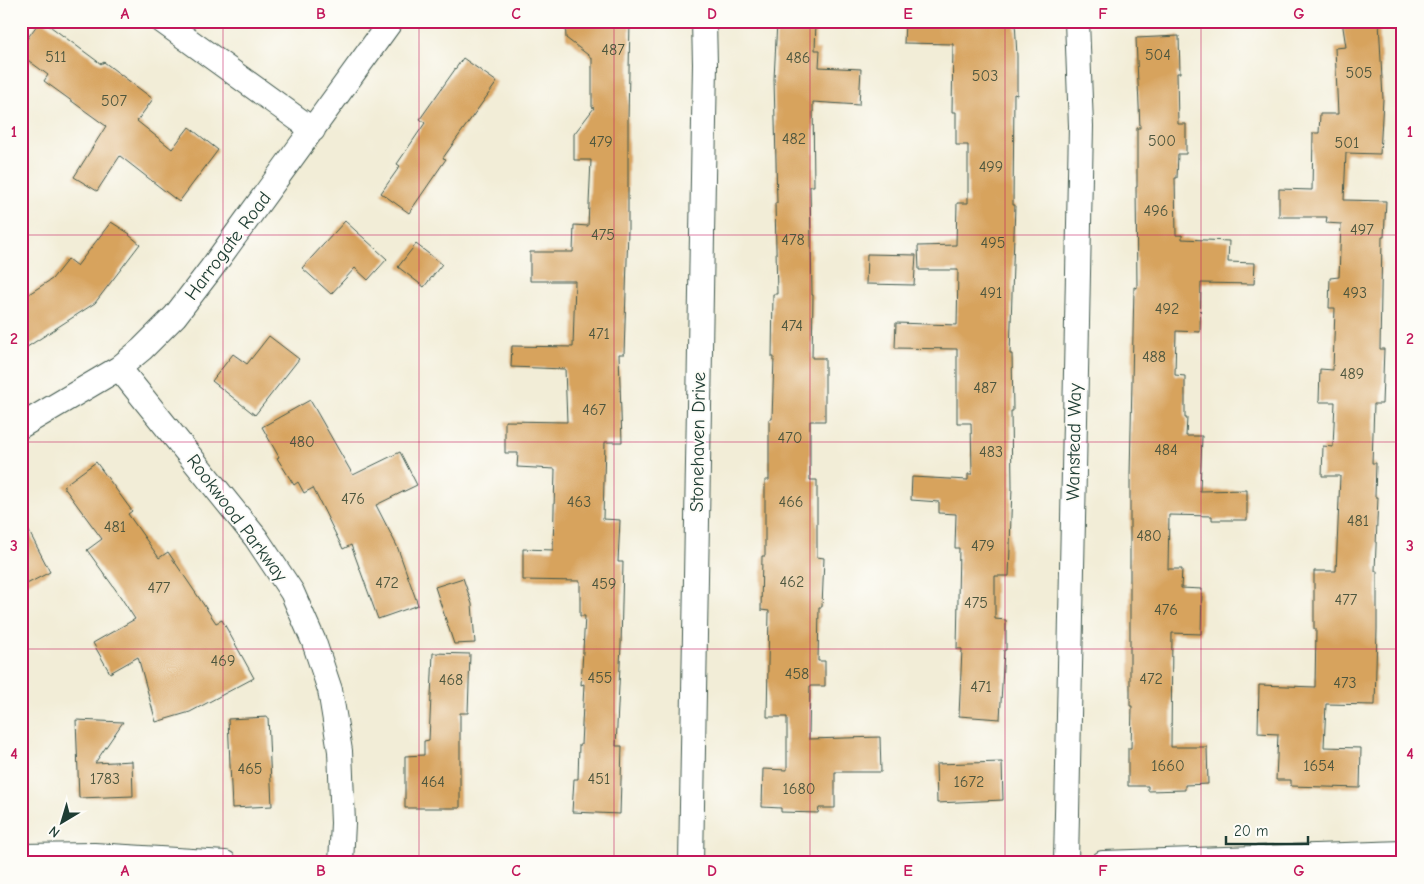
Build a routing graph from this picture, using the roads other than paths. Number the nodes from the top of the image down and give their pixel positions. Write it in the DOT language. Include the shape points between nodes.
graph roads {
  1 [pos="162,21"];
  2 [pos="391,21"];
  3 [pos="704,21"];
  4 [pos="1077,21"];
  5 [pos="313,130"];
  6 [pos="119,368"];
  7 [pos="21,426"];
  8 [pos="1403,853"];
  9 [pos="21,856"];
  10 [pos="225,863"];
  11 [pos="341,863"];
  12 [pos="691,863"];
  13 [pos="1066,863"];
  14 [pos="1103,863"];
  1 -- 5 [label="street"];
  2 -- 5 [label="street, Harrogate Road"];
  3 -- 12 [label="street, Stonehaven Drive"];
  4 -- 13 [label="street, Wanstead Way" via="1080,136"];
  5 -- 6 [label="street, Harrogate Road" via="175,316"];
  6 -- 7 [label="street, Harrogate Road"];
  6 -- 11 [label="street, Rookwood Parkway" via="256,538 292,592 330,690 340,751"];
  8 -- 14 [label="street"];
  9 -- 10 [label="street" via="94,856"];
}
